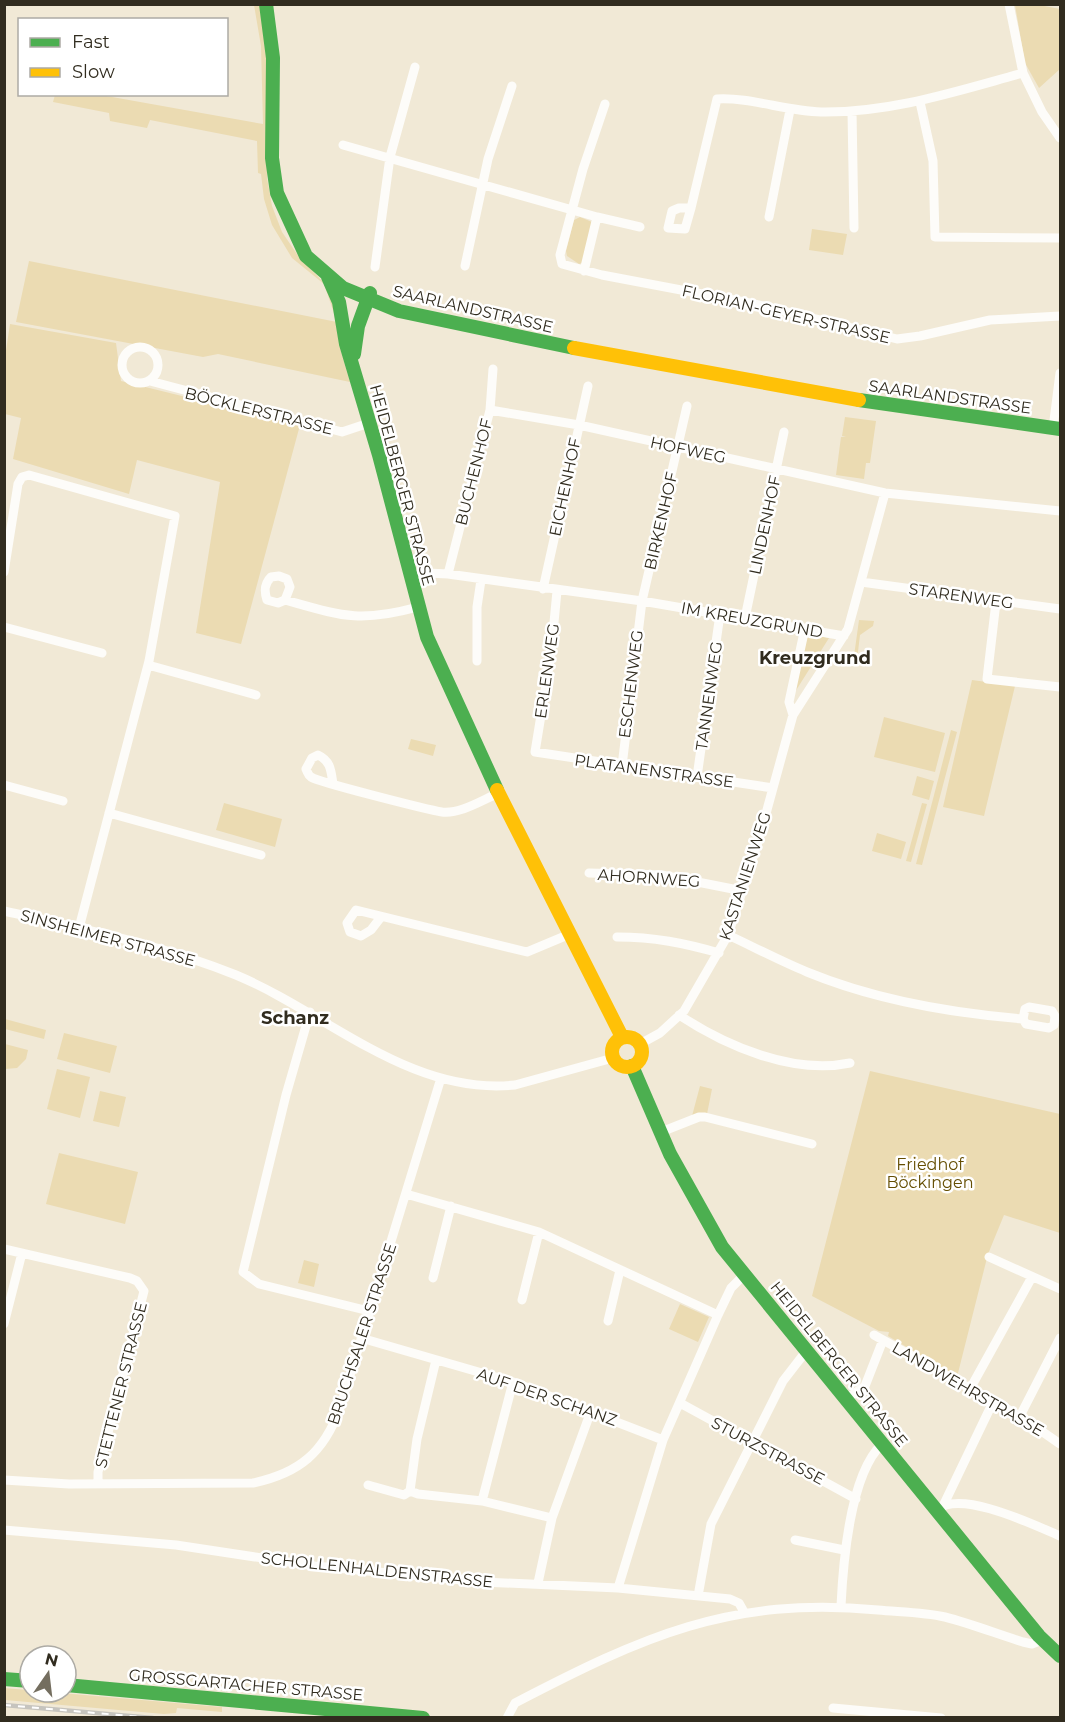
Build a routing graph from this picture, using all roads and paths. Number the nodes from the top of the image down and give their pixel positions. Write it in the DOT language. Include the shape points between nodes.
graph roads {
  1 [pos="266,4"];
  2 [pos="1009,4"];
  3 [pos="415,68"];
  4 [pos="1023,73"];
  5 [pos="512,86"];
  6 [pos="920,102"];
  7 [pos="605,104"];
  8 [pos="790,110"];
  9 [pos="852,111"];
  10 [pos="1060,138"];
  11 [pos="343,145"];
  12 [pos="390,157"];
  13 [pos="482,186"];
  14 [pos="691,208"];
  15 [pos="572,210"];
  16 [pos="597,217"];
  17 [pos="769,217"];
  18 [pos="640,227"];
  19 [pos="854,228"];
  20 [pos="1060,238"];
  21 [pos="298,239"];
  22 [pos="465,266"];
  23 [pos="375,267"];
  24 [pos="584,271"];
  25 [pos="328,278"];
  26 [pos="364,294"];
  27 [pos="1060,315"];
  28 [pos="345,324"];
  29 [pos="493,369"];
  30 [pos="355,371"];
  31 [pos="150,381"];
  32 [pos="1060,381"];
  33 [pos="588,386"];
  34 [pos="687,406"];
  35 [pos="490,410"];
  36 [pos="369,423"];
  37 [pos="1058,424"];
  38 [pos="579,425"];
  39 [pos="784,432"];
  40 [pos="678,447"];
  41 [pos="777,469"];
  42 [pos="885,494"];
  43 [pos="1060,511"];
  44 [pos="4,572"];
  45 [pos="448,574"];
  46 [pos="410,577"];
  47 [pos="481,580"];
  48 [pos="861,582"];
  49 [pos="543,589"];
  50 [pos="557,591"];
  51 [pos="285,600"];
  52 [pos="642,602"];
  53 [pos="996,602"];
  54 [pos="418,608"];
  55 [pos="1060,609"];
  56 [pos="720,614"];
  57 [pos="745,618"];
  58 [pos="4,627"];
  59 [pos="805,627"];
  60 [pos="844,636"];
  61 [pos="102,653"];
  62 [pos="477,661"];
  63 [pos="148,665"];
  64 [pos="1060,687"];
  65 [pos="256,695"];
  66 [pos="793,715"];
  67 [pos="535,752"];
  68 [pos="621,766"];
  69 [pos="698,777"];
  70 [pos="333,784"];
  71 [pos="4,786"];
  72 [pos="773,788"];
  73 [pos="499,793"];
  74 [pos="63,801"];
  75 [pos="109,813"];
  76 [pos="261,855"];
  77 [pos="589,873"];
  78 [pos="743,891"];
  79 [pos="4,911"];
  80 [pos="381,917"];
  81 [pos="79,928"];
  82 [pos="570,934"];
  83 [pos="728,935"];
  84 [pos="617,938"];
  85 [pos="719,953"];
  86 [pos="310,1012"];
  87 [pos="679,1015"];
  88 [pos="1023,1019"];
  89 [pos="622,1037"];
  90 [pos="640,1044"];
  91 [pos="613,1058"];
  92 [pos="850,1063"];
  93 [pos="632,1066"];
  94 [pos="441,1078"];
  95 [pos="661,1132"];
  96 [pos="812,1144"];
  97 [pos="406,1194"];
  98 [pos="451,1206"];
  99 [pos="539,1232"];
  100 [pos="4,1249"];
  101 [pos="22,1253"];
  102 [pos="989,1257"];
  103 [pos="620,1270"];
  104 [pos="745,1274"];
  105 [pos="1032,1277"];
  106 [pos="433,1278"];
  107 [pos="1060,1289"];
  108 [pos="522,1300"];
  109 [pos="369,1311"];
  110 [pos="718,1315"];
  111 [pos="608,1321"];
  112 [pos="4,1324"];
  113 [pos="361,1338"];
  114 [pos="1060,1338"];
  115 [pos="807,1350"];
  116 [pos="436,1360"];
  117 [pos="513,1382"];
  118 [pos="970,1389"];
  119 [pos="845,1400"];
  120 [pos="993,1402"];
  121 [pos="680,1403"];
  122 [pos="591,1411"];
  123 [pos="1020,1416"];
  124 [pos="663,1440"];
  125 [pos="752,1442"];
  126 [pos="882,1444"];
  127 [pos="1060,1444"];
  128 [pos="4,1480"];
  129 [pos="99,1484"];
  130 [pos="368,1485"];
  131 [pos="410,1491"];
  132 [pos="856,1499"];
  133 [pos="482,1501"];
  134 [pos="940,1507"];
  135 [pos="552,1518"];
  136 [pos="4,1530"];
  137 [pos="1060,1536"];
  138 [pos="795,1540"];
  139 [pos="844,1550"];
  140 [pos="538,1583"];
  141 [pos="618,1588"];
  142 [pos="698,1596"];
  143 [pos="841,1606"];
  144 [pos="744,1612"];
  145 [pos="1042,1640"];
  146 [pos="1060,1656"];
  147 [pos="78,1686"];
  148 [pos="833,1708"];
  149 [pos="886,1715"];
  150 [pos="423,1718"];
  151 [pos="507,1718"];
  152 [pos="941,1718"];
  1 -- 21 [label="main road" via="273,58 274,176 283,210"];
  2 -- 4 [label="street"];
  3 -- 12 [label="street"];
  4 -- 6 [label="street"];
  4 -- 10 [label="street"];
  5 -- 13 [label="street"];
  6 -- 9 [label="street"];
  6 -- 20 [label="street" via="933,161 935,237"];
  7 -- 15 [label="street"];
  8 -- 9 [label="street"];
  8 -- 14 [label="street" via="717,99"];
  8 -- 17 [label="street"];
  9 -- 19 [label="street"];
  11 -- 12 [label="street"];
  12 -- 13 [label="street"];
  12 -- 23 [label="street"];
  13 -- 15 [label="street"];
  13 -- 22 [label="street"];
  15 -- 16 [label="street"];
  15 -- 24 [label="street, FLORIAN-GEYER-STRASSE" via="559,260"];
  16 -- 18 [label="street"];
  16 -- 24 [label="street"];
  21 -- 25 [label="main road, SAARLANDSTRASSE" via="306,256"];
  21 -- 26 [label="main road, SAARLANDSTRASSE" via="326,268"];
  24 -- 27 [label="street, FLORIAN-GEYER-STRASSE" via="756,304 897,339 990,320"];
  25 -- 26 [label="main road, SAARLANDSTRASSE"];
  25 -- 28 [label="main road, HEIDELBERGER STRASSE"];
  26 -- 28 [label="main road"];
  26 -- 30 [label="main road, HEIDELBERGER STRASSE" via="354,340"];
  26 -- 37 [label="main road, SAARLANDSTRASSE" via="399,311 688,370 886,405"];
  28 -- 30 [label="main road, HEIDELBERGER STRASSE" via="346,344"];
  29 -- 35 [label="street, BUCHENHOF"];
  30 -- 36 [label="main road, HEIDELBERGER STRASSE"];
  31 -- 31 [label="street, BÖCKLERSTRASSE" via="133,381 122,372 124,353 133,347 154,352 158,358"];
  31 -- 36 [label="street, BÖCKLERSTRASSE" via="342,432"];
  32 -- 37 [label="street"];
  33 -- 38 [label="street, EICHENHOF"];
  34 -- 40 [label="street, BIRKENHOF"];
  35 -- 38 [label="street, HOFWEG"];
  35 -- 45 [label="street, BUCHENHOF"];
  36 -- 46 [label="main road, HEIDELBERGER STRASSE"];
  38 -- 40 [label="street, HOFWEG"];
  38 -- 49 [label="street, EICHENHOF"];
  39 -- 41 [label="street, LINDENHOF"];
  40 -- 41 [label="street, HOFWEG"];
  40 -- 52 [label="street, BIRKENHOF"];
  41 -- 42 [label="street, HOFWEG"];
  41 -- 57 [label="street, LINDENHOF"];
  42 -- 43 [label="street"];
  42 -- 48 [label="street, IM KREUZGRUND"];
  44 -- 63 [label="street" via="22,477 34,476 175,516"];
  45 -- 46 [label="street, IM KREUZGRUND"];
  45 -- 47 [label="street, IM KREUZGRUND"];
  46 -- 54 [label="main road, HEIDELBERGER STRASSE"];
  47 -- 49 [label="street, IM KREUZGRUND"];
  47 -- 62 [label="street"];
  48 -- 53 [label="street, STARENWEG"];
  48 -- 60 [label="street, IM KREUZGRUND"];
  49 -- 50 [label="street, IM KREUZGRUND"];
  50 -- 52 [label="street, IM KREUZGRUND"];
  50 -- 67 [label="street, ERLENWEG"];
  51 -- 54 [label="street, HEIDELBERGER STRASSE" via="363,618"];
  52 -- 56 [label="street, IM KREUZGRUND"];
  52 -- 68 [label="street, ESCHENWEG"];
  53 -- 55 [label="street, STARENWEG"];
  53 -- 64 [label="street" via="987,679"];
  54 -- 73 [label="main road, HEIDELBERGER STRASSE" via="450,693"];
  56 -- 57 [label="street, IM KREUZGRUND"];
  56 -- 69 [label="street, TANNENWEG"];
  57 -- 59 [label="street, IM KREUZGRUND"];
  58 -- 61 [label="street"];
  59 -- 60 [label="street, IM KREUZGRUND"];
  59 -- 66 [label="street, KASTANIENWEG" via="789,702"];
  60 -- 66 [label="street, KASTANIENWEG"];
  63 -- 65 [label="street"];
  63 -- 75 [label="street"];
  66 -- 72 [label="street, KASTANIENWEG"];
  67 -- 68 [label="street, PLATANENSTRASSE"];
  68 -- 69 [label="street, PLATANENSTRASSE"];
  69 -- 72 [label="street, PLATANENSTRASSE"];
  70 -- 73 [label="street" via="443,812 459,810"];
  71 -- 74 [label="street"];
  72 -- 78 [label="street, KASTANIENWEG"];
  73 -- 82 [label="main road, HEIDELBERGER STRASSE"];
  75 -- 76 [label="street"];
  75 -- 81 [label="street"];
  77 -- 78 [label="street, AHORNWEG" via="662,875"];
  78 -- 83 [label="street, KASTANIENWEG"];
  79 -- 81 [label="street, SINSHEIMER STRASSE"];
  80 -- 82 [label="street" via="527,952"];
  81 -- 86 [label="street, SINSHEIMER STRASSE" via="209,965"];
  82 -- 89 [label="main road, HEIDELBERGER STRASSE"];
  83 -- 85 [label="street, KASTANIENWEG"];
  83 -- 88 [label="street" via="809,973 883,996 975,1015"];
  84 -- 85 [label="street" via="680,941"];
  85 -- 87 [label="street, KASTANIENWEG"];
  86 -- 94 [label="street, SINSHEIMER STRASSE" via="360,1043"];
  86 -- 109 [label="street" via="243,1272 259,1284"];
  87 -- 90 [label="street, KASTANIENWEG" via="660,1033"];
  87 -- 92 [label="street" via="721,1040 763,1055 827,1067"];
  89 -- 90 [label="main road"];
  89 -- 91 [label="main road" via="615,1042"];
  90 -- 93 [label="main road" via="641,1057"];
  91 -- 93 [label="main road" via="617,1064"];
  91 -- 94 [label="street, SINSHEIMER STRASSE" via="508,1086"];
  93 -- 95 [label="main road, HEIDELBERGER STRASSE"];
  94 -- 97 [label="street, BRUCHSALER STRASSE"];
  95 -- 96 [label="street" via="705,1117"];
  95 -- 104 [label="main road, HEIDELBERGER STRASSE" via="704,1217"];
  97 -- 98 [label="street"];
  97 -- 109 [label="street, BRUCHSALER STRASSE"];
  98 -- 99 [label="street"];
  98 -- 106 [label="street"];
  99 -- 103 [label="street"];
  99 -- 108 [label="street"];
  100 -- 101 [label="street, STETTENER STRASSE"];
  101 -- 112 [label="street"];
  101 -- 129 [label="street, STETTENER STRASSE" via="130,1278 144,1291 98,1473"];
  102 -- 105 [label="street"];
  103 -- 110 [label="street"];
  103 -- 111 [label="street"];
  104 -- 110 [label="street" via="731,1288"];
  104 -- 115 [label="main road, HEIDELBERGER STRASSE"];
  105 -- 107 [label="street"];
  105 -- 118 [label="street"];
  109 -- 113 [label="street, BRUCHSALER STRASSE"];
  110 -- 121 [label="street"];
  113 -- 116 [label="street, AUF DER SCHANZ"];
  113 -- 129 [label="street, BRUCHSALER STRASSE" via="332,1430 314,1454 278,1478 253,1483"];
  114 -- 123 [label="street"];
  115 -- 119 [label="main road, HEIDELBERGER STRASSE"];
  115 -- 125 [label="street" via="783,1381"];
  116 -- 117 [label="street, AUF DER SCHANZ"];
  116 -- 131 [label="street" via="417,1439"];
  117 -- 122 [label="street, AUF DER SCHANZ"];
  117 -- 133 [label="street"];
  118 -- 119 [label="street, LANDWEHRSTRASSE" via="879,1337 865,1386"];
  118 -- 120 [label="street, LANDWEHRSTRASSE"];
  119 -- 126 [label="main road, HEIDELBERGER STRASSE"];
  120 -- 123 [label="street, LANDWEHRSTRASSE"];
  120 -- 134 [label="street"];
  121 -- 124 [label="street"];
  121 -- 125 [label="street, STURZSTRASSE"];
  122 -- 124 [label="street, AUF DER SCHANZ"];
  122 -- 135 [label="street"];
  123 -- 127 [label="street, LANDWEHRSTRASSE"];
  124 -- 141 [label="street"];
  125 -- 132 [label="street, STURZSTRASSE"];
  125 -- 142 [label="street" via="711,1524"];
  126 -- 132 [label="street"];
  126 -- 134 [label="main road, HEIDELBERGER STRASSE"];
  128 -- 129 [label="street, BRUCHSALER STRASSE"];
  130 -- 131 [label="street" via="404,1495"];
  131 -- 133 [label="street"];
  132 -- 139 [label="street"];
  133 -- 135 [label="street"];
  134 -- 137 [label="street" via="980,1507"];
  134 -- 145 [label="main road, HEIDELBERGER STRASSE"];
  135 -- 140 [label="street"];
  136 -- 140 [label="street, SCHOLLENHALDENSTRASSE" via="176,1545 315,1566 483,1582"];
  138 -- 139 [label="street"];
  139 -- 143 [label="street"];
  140 -- 141 [label="street, SCHOLLENHALDENSTRASSE"];
  141 -- 142 [label="street, SCHOLLENHALDENSTRASSE"];
  142 -- 144 [label="street, SCHOLLENHALDENSTRASSE" via="730,1599 739,1603"];
  143 -- 144 [label="street"];
  143 -- 145 [label="street" via="931,1615 1023,1642"];
  144 -- 151 [label="street" via="700,1621 646,1639 515,1703"];
  145 -- 146 [label="main road, HEIDELBERGER STRASSE"];
  147 -- 150 [label="main road, GROSSGARTACHER STRASSE"];
  148 -- 149 [label="street"];
  149 -- 152 [label="street"];
}
